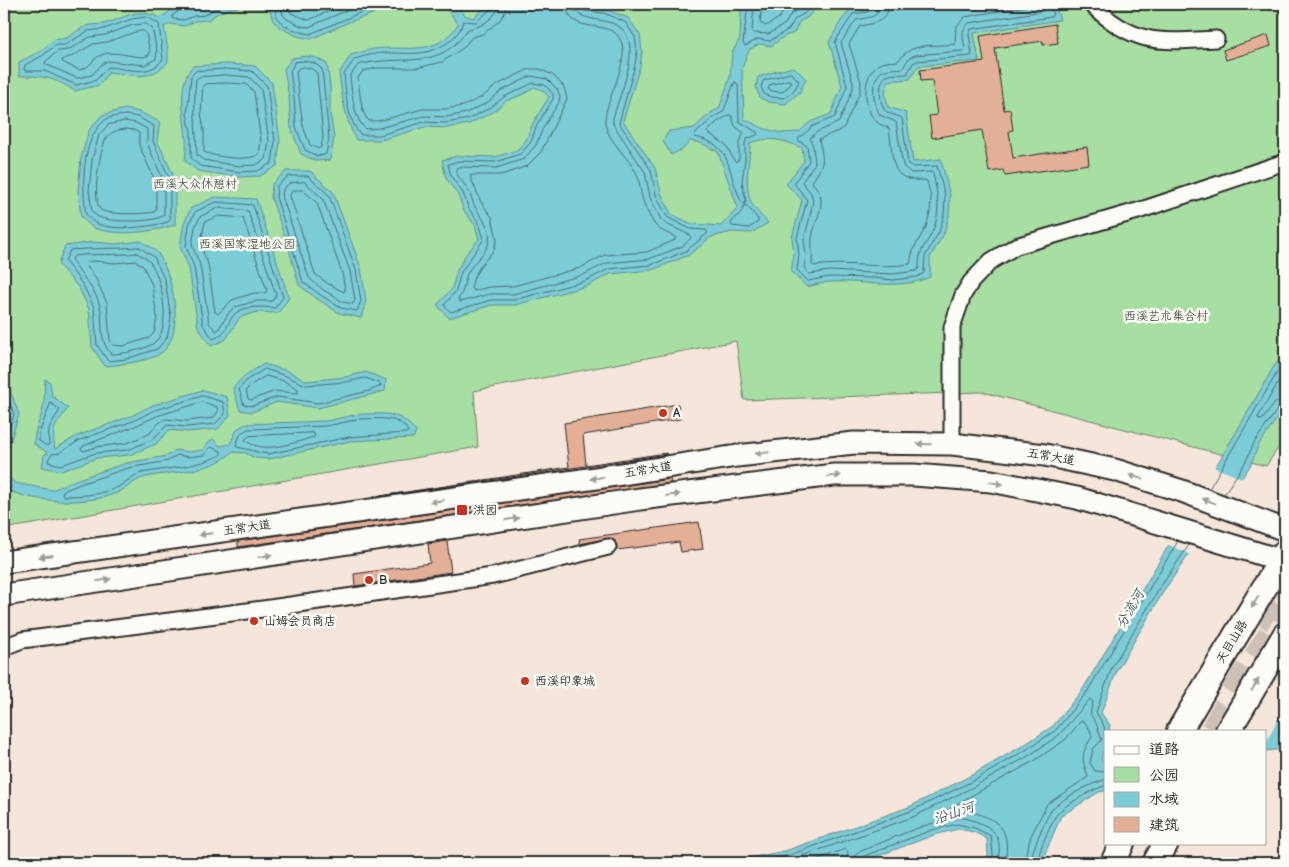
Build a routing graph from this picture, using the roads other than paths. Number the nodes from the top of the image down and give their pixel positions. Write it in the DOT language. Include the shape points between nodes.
graph roads {
  1 [pos="1091,4"];
  2 [pos="1216,39"];
  3 [pos="1285,162"];
  4 [pos="952,444"];
  5 [pos="1285,530"];
  6 [pos="608,547"];
  7 [pos="1283,558"];
  8 [pos="4,562"];
  9 [pos="4,595"];
  10 [pos="1285,635"];
  11 [pos="4,647"];
  12 [pos="1229,729"];
  13 [pos="1180,730"];
  14 [pos="1122,844"];
  15 [pos="1165,844"];
  16 [pos="1173,844"];
  17 [pos="1113,863"];
  18 [pos="1155,863"];
  19 [pos="1169,863"];
  1 -- 2 [label="street" via="1120,28 1140,37 1160,41"];
  3 -- 4 [label="street" via="1141,210 1016,246 991,261 963,295 952,326"];
  5 -- 4 [label="main road, 五常大道, one-way" via="1115,470 1045,455"];
  4 -- 8 [label="main road, 五常大道, one-way" via="854,443 737,456"];
  6 -- 11 [label="street" via="494,576 263,610 22,640"];
  9 -- 7 [label="main road, one-way" via="631,501 834,475 914,475 991,481 1077,498"];
  7 -- 13 [label="main road, 天目山路, one-way"];
  12 -- 10 [label="main road, one-way"];
  14 -- 17 [label="main road"];
  15 -- 18 [label="main road"];
  16 -- 19 [label="main road"];
}
